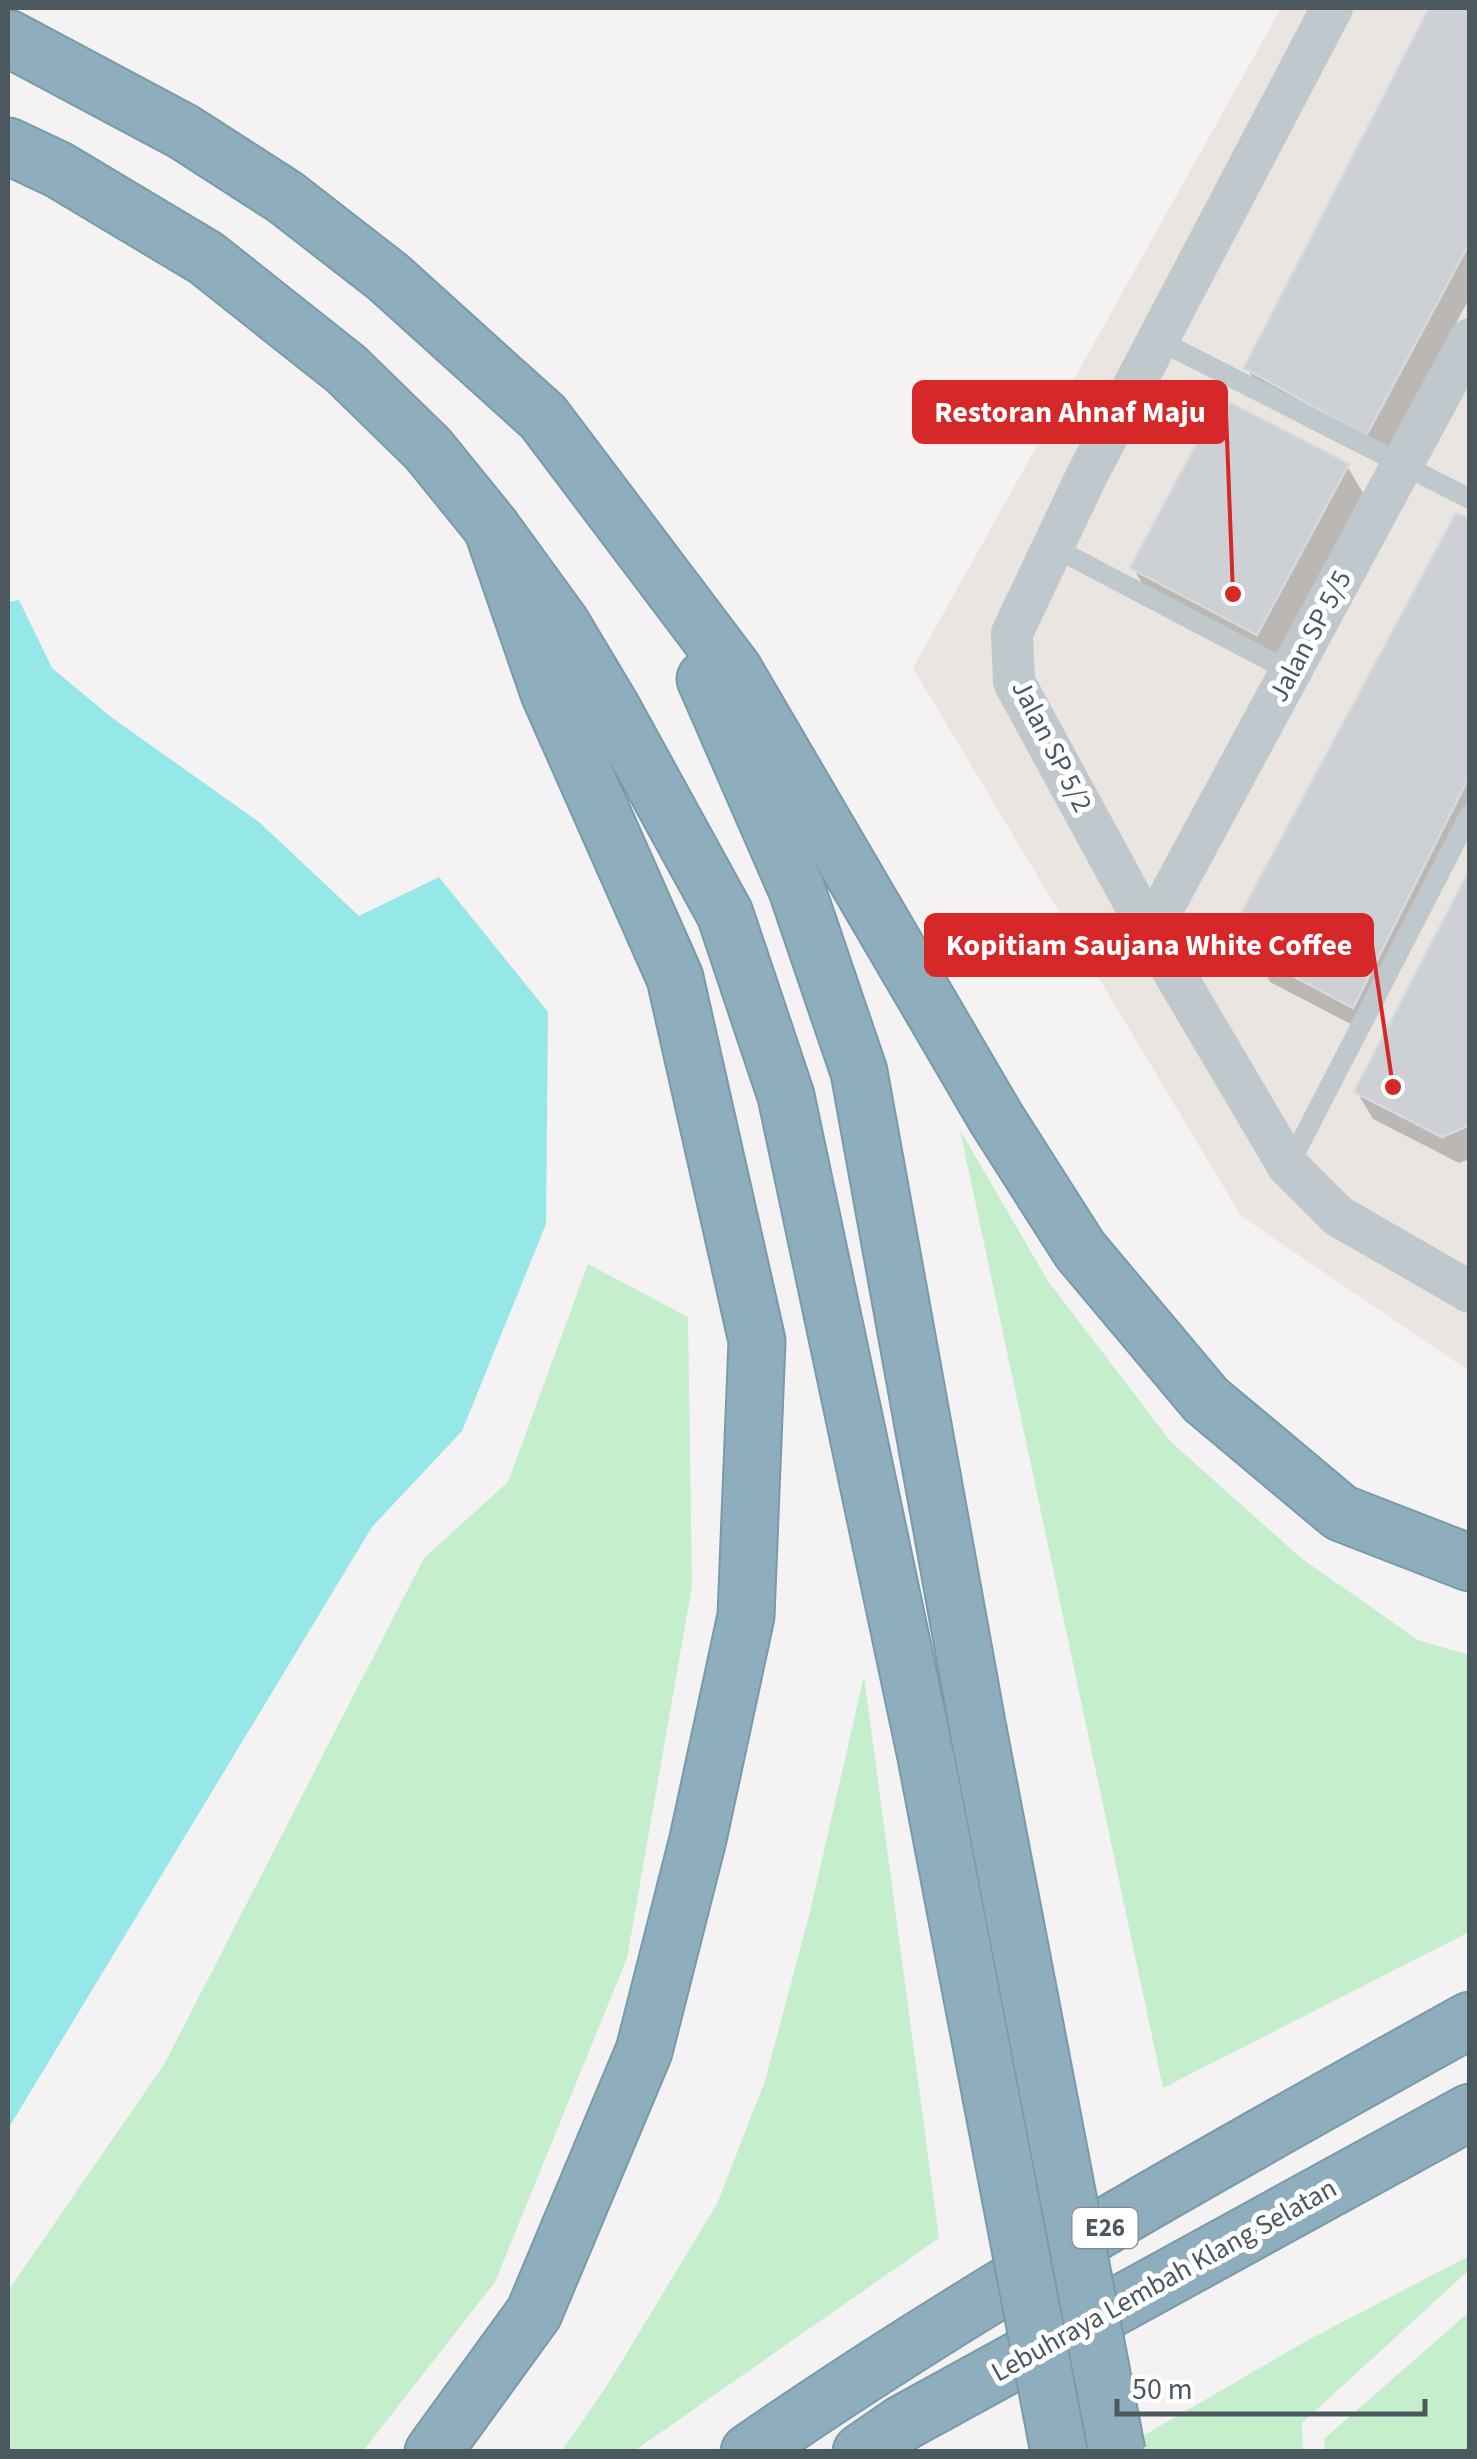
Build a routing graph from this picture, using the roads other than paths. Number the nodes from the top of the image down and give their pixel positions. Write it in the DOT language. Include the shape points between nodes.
graph roads {
  1 [pos="1332,8"];
  2 [pos="8,38"];
  3 [pos="8,146"];
  4 [pos="1470,339"];
  5 [pos="1158,340"];
  6 [pos="543,417"];
  7 [pos="1403,463"];
  8 [pos="1470,498"];
  9 [pos="492,528"];
  10 [pos="1052,548"];
  11 [pos="1291,672"];
  12 [pos="1470,814"];
  13 [pos="1150,932"];
  14 [pos="1288,1166"];
  15 [pos="1464,1276"];
  16 [pos="1470,1563"];
  17 [pos="1470,2020"];
  18 [pos="1470,2112"];
  19 [pos="878,2442"];
  20 [pos="433,2452"];
  21 [pos="749,2452"];
  22 [pos="1059,2452"];
  23 [pos="1117,2452"];
  1 -- 5 [label="street, Jalan SP 5/2"];
  2 -- 6 [label="highway" via="184,132 285,197 388,276"];
  3 -- 9 [label="highway" via="206,258 346,369 428,449"];
  4 -- 7 [label="street, Jalan SP 5/5"];
  5 -- 7 [label="lane"];
  5 -- 10 [label="street, Jalan SP 5/2"];
  6 -- 16 [label="highway" via="734,670 1080,1250 1206,1400 1342,1512"];
  6 -- 23 [label="highway, bridge" via="704,678 797,890 859,1072"];
  7 -- 8 [label="lane"];
  7 -- 11 [label="street, Jalan SP 5/5"];
  9 -- 20 [label="highway" via="549,692 675,978 757,1341 746,1616 644,2051 534,2313"];
  9 -- 22 [label="highway, bridge" via="561,623 726,914 786,1096 926,1757"];
  10 -- 11 [label="lane"];
  10 -- 13 [label="street, Jalan SP 5/2" via="1012,633 1014,682"];
  11 -- 13 [label="street, Jalan SP 5/5"];
  12 -- 14 [label="lane"];
  13 -- 14 [label="street, Jalan SP 5/2"];
  14 -- 15 [label="street, Jalan SP 5/2" via="1338,1216"];
  17 -- 21 [label="highway, E26" via="1012,2280"];
  18 -- 19 [label="highway, Lebuhraya Lembah Klang Selatan / E26"];
}
